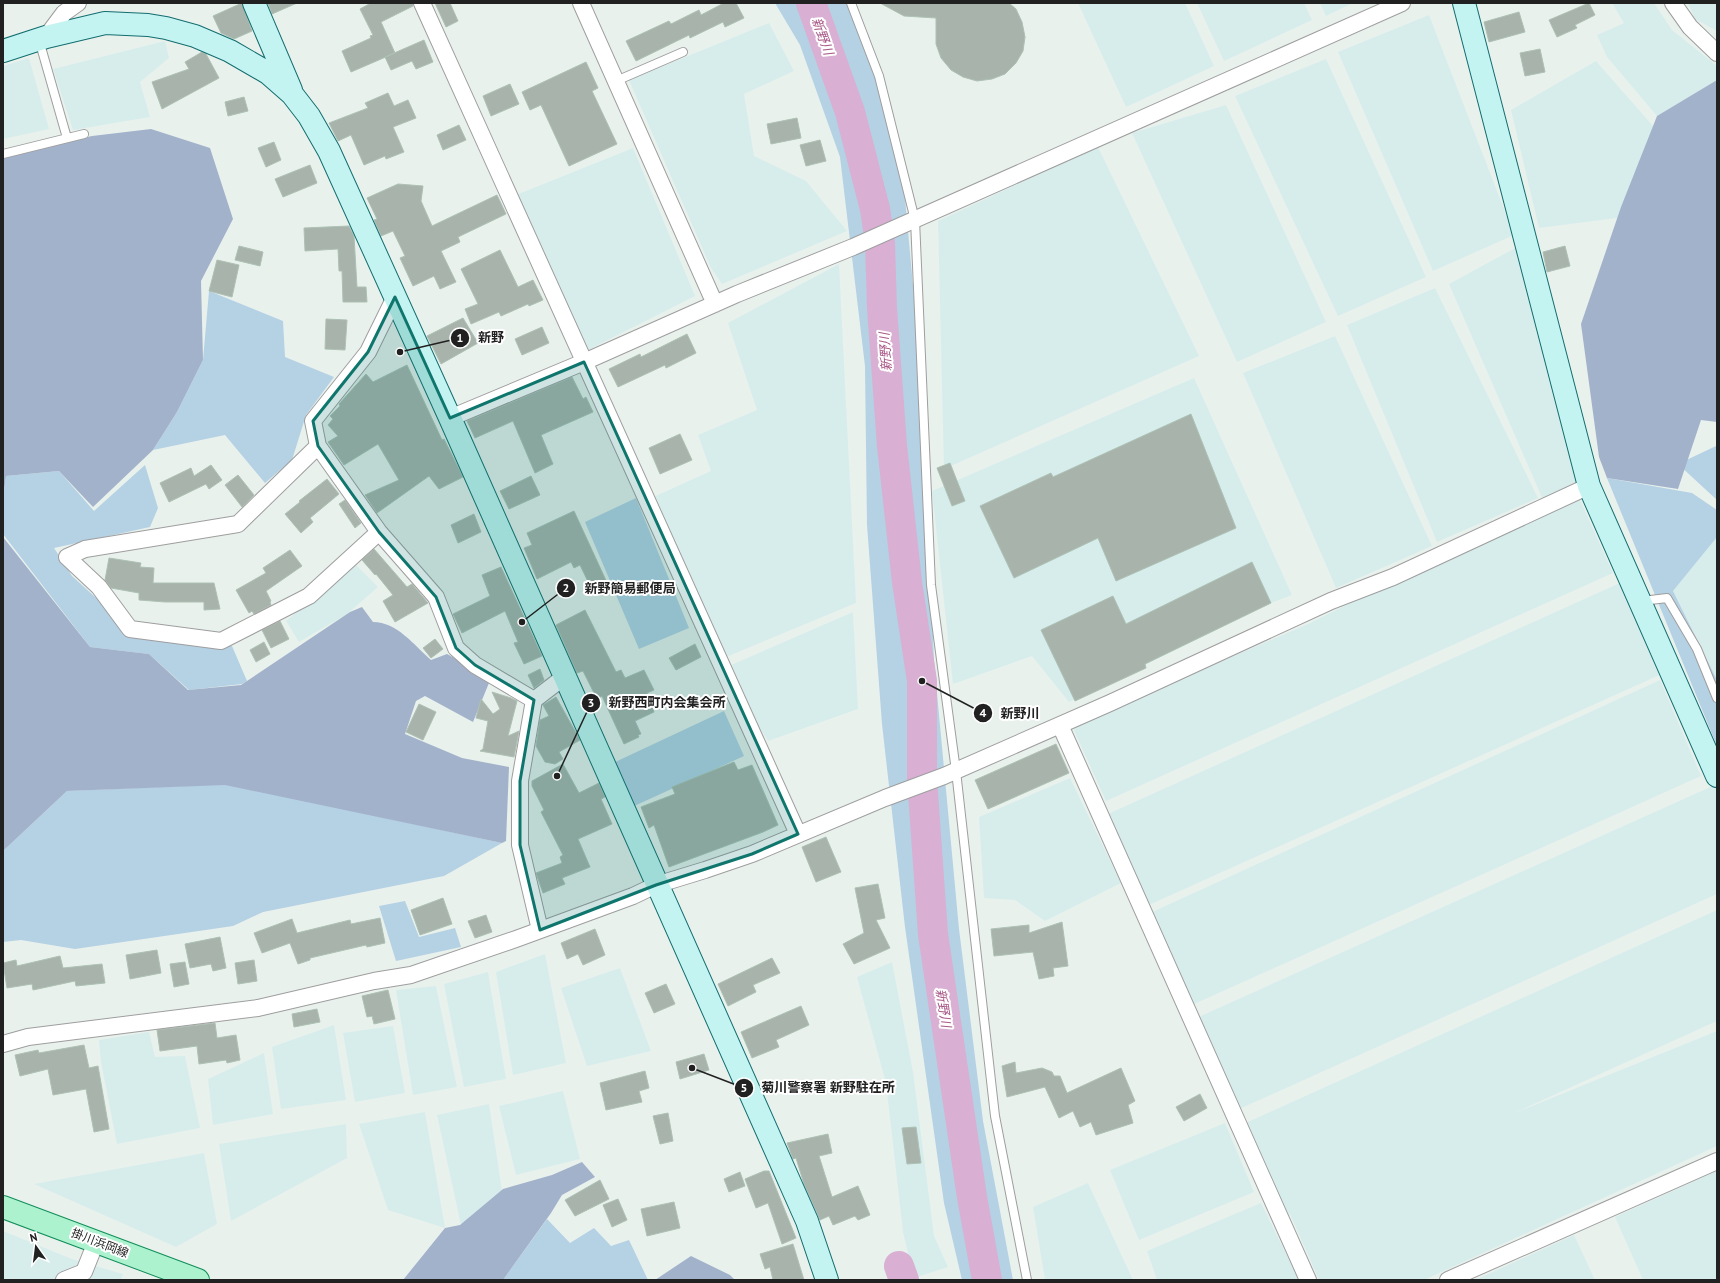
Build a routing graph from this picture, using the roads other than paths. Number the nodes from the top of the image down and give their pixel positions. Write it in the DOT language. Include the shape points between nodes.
graph roads {
  1 [pos="78,3"];
  2 [pos="254,3"];
  3 [pos="422,3"];
  4 [pos="581,3"];
  5 [pos="851,3"];
  6 [pos="1402,3"];
  7 [pos="1464,3"];
  8 [pos="1674,3"];
  9 [pos="42,38"];
  10 [pos="3,51"];
  11 [pos="683,52"];
  12 [pos="1717,53"];
  13 [pos="616,81"];
  14 [pos="292,94"];
  15 [pos="84,134"];
  16 [pos="67,138"];
  17 [pos="3,154"];
  18 [pos="915,220"];
  19 [pos="395,297"];
  20 [pos="715,304"];
  21 [pos="584,362"];
  22 [pos="450,418"];
  23 [pos="318,446"];
  24 [pos="1589,486"];
  25 [pos="379,532"];
  26 [pos="1639,601"];
  27 [pos="564,677"];
  28 [pos="1717,698"];
  29 [pos="534,700"];
  30 [pos="1060,725"];
  31 [pos="950,773"];
  32 [pos="1717,776"];
  33 [pos="798,834"];
  34 [pos="656,885"];
  35 [pos="540,930"];
  36 [pos="3,1044"];
  37 [pos="1717,1161"];
  38 [pos="3,1207"];
  39 [pos="96,1242"];
  40 [pos="64,1280"];
  41 [pos="198,1280"];
  42 [pos="827,1280"];
  43 [pos="1027,1280"];
  44 [pos="1308,1280"];
  45 [pos="1448,1280"];
  1 -- 9 [label="street"];
  2 -- 14 [label="street"];
  3 -- 21 [label="street"];
  4 -- 13 [label="street"];
  5 -- 18 [label="lane" via="879,76"];
  6 -- 18 [label="street"];
  7 -- 24 [label="street"];
  8 -- 12 [label="street" via="1690,27"];
  9 -- 10 [label="street"];
  9 -- 14 [label="street" via="105,23 166,28 195,36 230,51 268,73"];
  9 -- 16 [label="lane"];
  11 -- 13 [label="lane"];
  13 -- 20 [label="street"];
  14 -- 19 [label="street" via="309,116 329,151"];
  15 -- 16 [label="lane"];
  16 -- 17 [label="lane"];
  18 -- 20 [label="street"];
  18 -- 31 [label="lane" via="931,585"];
  19 -- 22 [label="street"];
  19 -- 23 [label="street" via="368,352 313,421"];
  20 -- 21 [label="street"];
  21 -- 22 [label="street"];
  21 -- 33 [label="street"];
  22 -- 27 [label="street"];
  23 -- 25 [label="street"];
  23 -- 25 [label="street" via="238,524 85,549 67,557 100,587 130,629 222,641 308,596"];
  24 -- 26 [label="street"];
  24 -- 30 [label="street" via="1393,577 1330,601"];
  25 -- 29 [label="street" via="436,597 456,648 475,665"];
  26 -- 28 [label="lane" via="1667,598 1697,649"];
  26 -- 32 [label="street"];
  27 -- 29 [label="street"];
  27 -- 34 [label="street"];
  29 -- 35 [label="street" via="520,781 520,845"];
  30 -- 31 [label="street"];
  30 -- 44 [label="street"];
  31 -- 33 [label="street"];
  31 -- 43 [label="lane" via="995,1116"];
  33 -- 34 [label="street" via="752,854"];
  34 -- 35 [label="street"];
  34 -- 42 [label="street" via="807,1221"];
  35 -- 36 [label="street" via="411,975 258,1008 28,1037"];
  37 -- 45 [label="street"];
  38 -- 39 [label="main road, 掛川浜岡線"];
  39 -- 40 [label="street" via="84,1272"];
  39 -- 41 [label="main road, 掛川浜岡線"];
}
